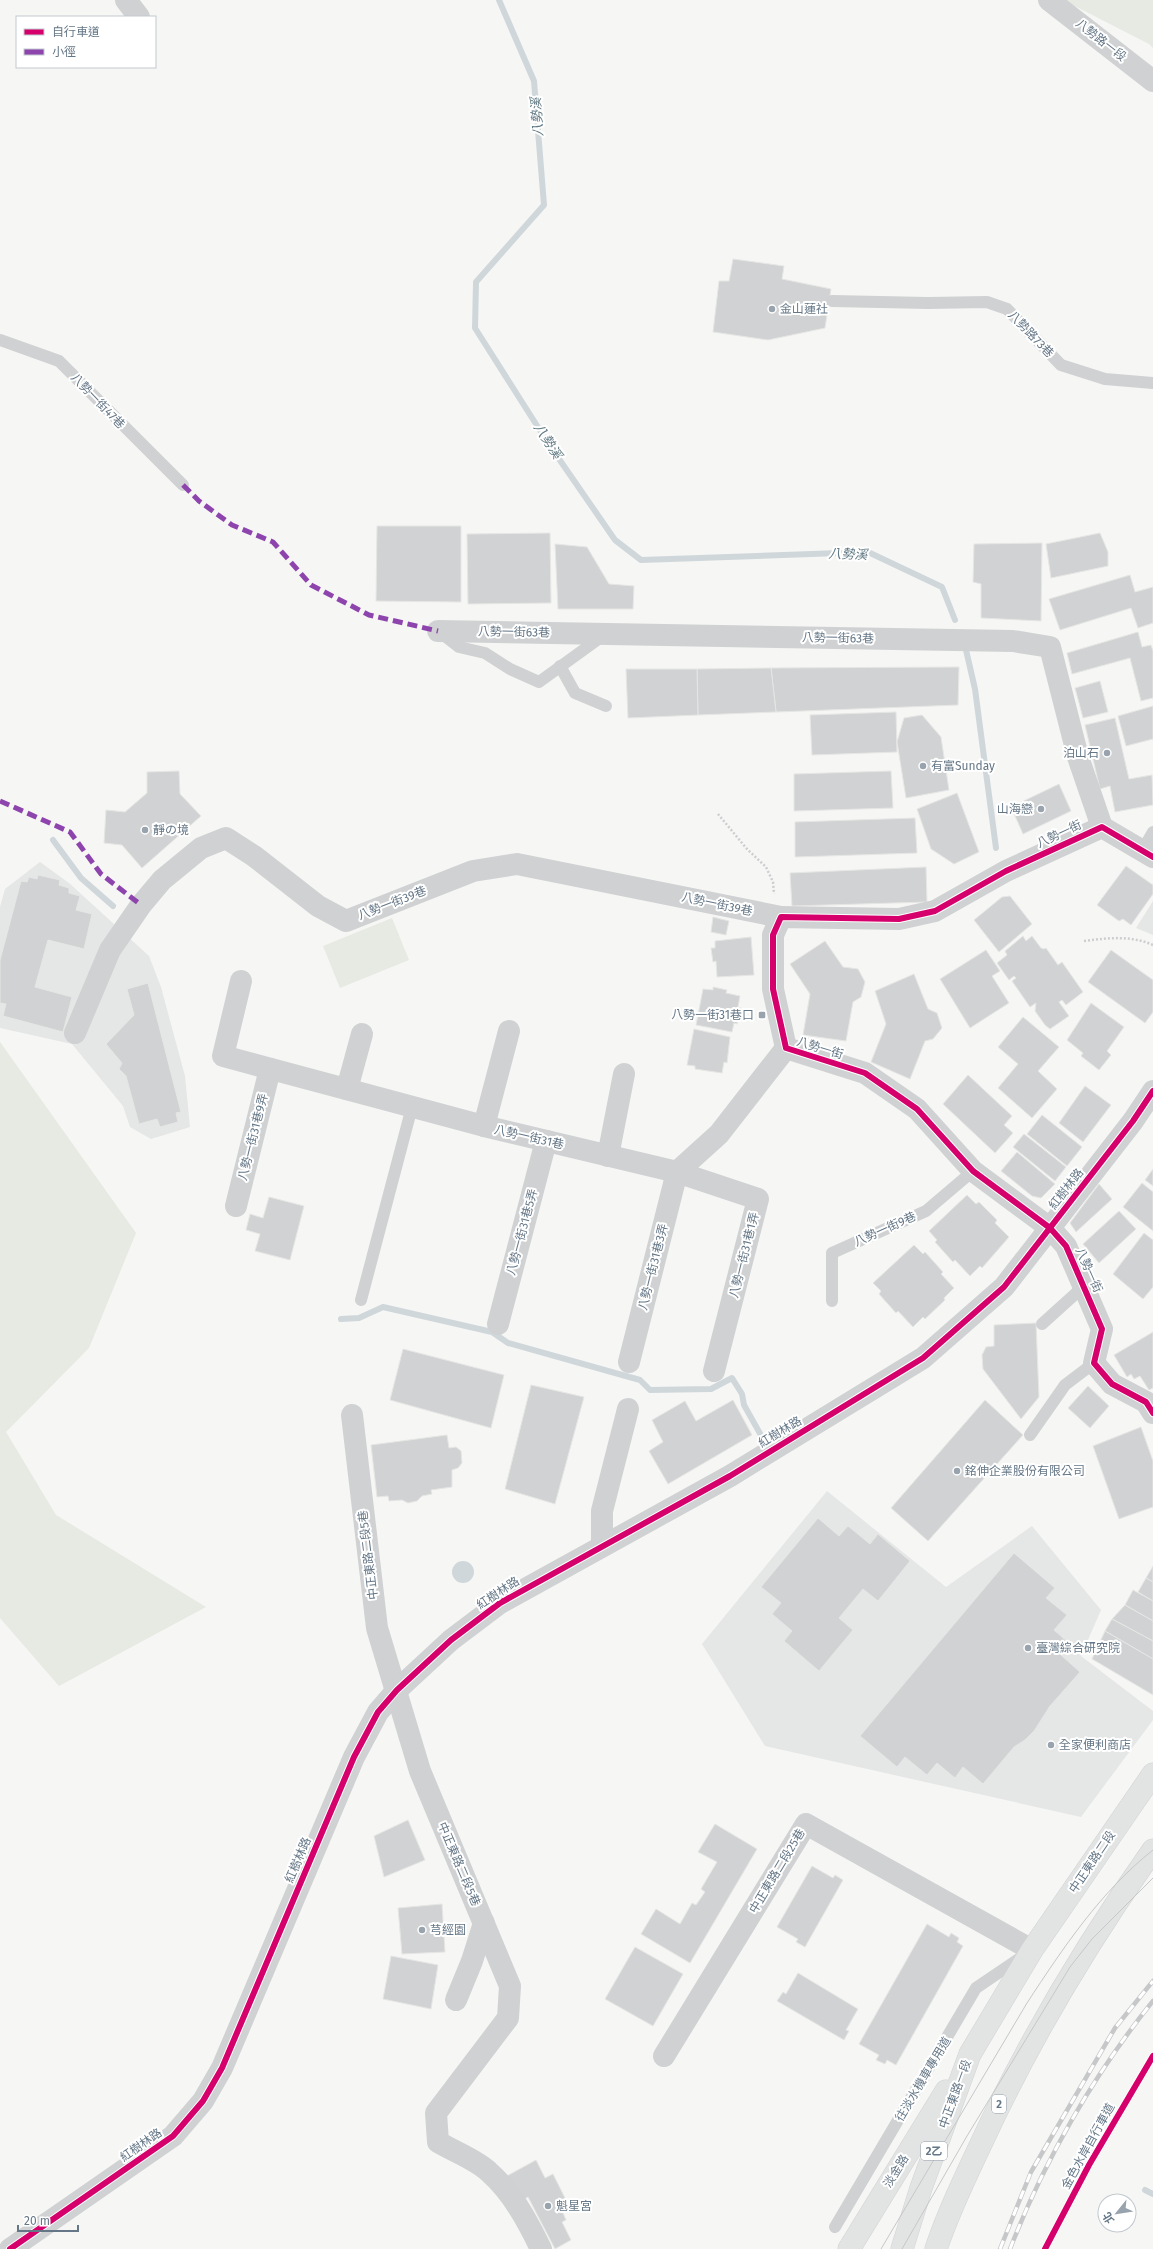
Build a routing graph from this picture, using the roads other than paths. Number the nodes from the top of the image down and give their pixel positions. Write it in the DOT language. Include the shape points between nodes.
graph roads {
  1 [pos="126,0"];
  2 [pos="1049,0"];
  3 [pos="138,16"];
  4 [pos="1153,81"];
  5 [pos="832,301"];
  6 [pos="0,340"];
  7 [pos="1153,383"];
  8 [pos="183,485"];
  9 [pos="438,631"];
  10 [pos="606,634"];
  11 [pos="560,666"];
  12 [pos="606,706"];
  13 [pos="1102,827"];
  14 [pos="1153,832"];
  15 [pos="1148,854"];
  16 [pos="781,917"];
  17 [pos="241,981"];
  18 [pos="509,1031"];
  19 [pos="76,1033"];
  20 [pos="362,1034"];
  21 [pos="786,1048"];
  22 [pos="270,1069"];
  23 [pos="624,1074"];
  24 [pos="347,1089"];
  25 [pos="1153,1091"];
  26 [pos="412,1107"];
  27 [pos="484,1126"];
  28 [pos="546,1141"];
  29 [pos="608,1156"];
  30 [pos="972,1171"];
  31 [pos="677,1172"];
  32 [pos="236,1206"];
  33 [pos="1050,1228"];
  34 [pos="1084,1286"];
  35 [pos="361,1300"];
  36 [pos="832,1302"];
  37 [pos="498,1324"];
  38 [pos="1042,1324"];
  39 [pos="628,1362"];
  40 [pos="1094,1362"];
  41 [pos="714,1371"];
  42 [pos="1151,1404"];
  43 [pos="628,1409"];
  44 [pos="352,1415"];
  45 [pos="1030,1435"];
  46 [pos="602,1545"];
  47 [pos="397,1690"];
  48 [pos="1153,1774"];
  49 [pos="1153,1850"];
  50 [pos="484,1923"];
  51 [pos="1032,1950"];
  52 [pos="456,2000"];
  53 [pos="970,2054"];
  54 [pos="664,2056"];
  55 [pos="946,2217"];
  56 [pos="835,2228"];
  57 [pos="10,2249"];
  58 [pos="541,2249"];
  59 [pos="849,2249"];
  60 [pos="902,2249"];
  61 [pos="928,2249"];
  62 [pos="936,2249"];
  1 -- 3 [label="street"];
  2 -- 4 [label="street, 八勢路一段"];
  5 -- 7 [label="lane, 八勢路73巷" via="987,302 1007,309 1061,365 1105,379"];
  6 -- 8 [label="lane, 八勢一街47巷" via="59,361"];
  9 -- 10 [label="street, 八勢一街63巷"];
  9 -- 11 [label="lane" via="459,647 486,654 510,669 540,682"];
  10 -- 11 [label="lane"];
  10 -- 13 [label="street, 八勢一街63巷" via="1013,640 1050,647 1078,757"];
  11 -- 12 [label="lane" via="575,693"];
  13 -- 15 [label="street"];
  13 -- 16 [label="street, 八勢一街" via="1006,871 935,911 899,919"];
  14 -- 15 [label="lane"];
  16 -- 19 [label="street, 八勢一街39巷" via="517,864 473,871 346,921 318,906 254,856 226,838 201,848 162,880 141,905 110,950"];
  16 -- 21 [label="street, 八勢一街" via="773,935 773,989"];
  17 -- 22 [label="street, 八勢一街31巷" via="223,1056"];
  18 -- 27 [label="street"];
  20 -- 24 [label="street"];
  21 -- 30 [label="street, 八勢一街" via="865,1073 917,1109"];
  21 -- 31 [label="street" via="719,1134"];
  22 -- 24 [label="street, 八勢一街31巷"];
  22 -- 32 [label="street, 八勢一街31巷9弄"];
  23 -- 29 [label="street"];
  24 -- 26 [label="street, 八勢一街31巷"];
  25 -- 33 [label="street, 紅樹林路" via="1133,1121"];
  26 -- 27 [label="street, 八勢一街31巷"];
  26 -- 35 [label="lane"];
  27 -- 28 [label="street, 八勢一街31巷"];
  28 -- 29 [label="street, 八勢一街31巷"];
  28 -- 37 [label="street, 八勢一街31巷5弄"];
  29 -- 31 [label="street, 八勢一街31巷"];
  30 -- 33 [label="street, 八勢一街"];
  30 -- 36 [label="lane, 八勢一街9巷" via="926,1211 832,1253"];
  31 -- 39 [label="street, 八勢一街31巷3弄"];
  31 -- 41 [label="street, 八勢一街31巷1弄" via="758,1199"];
  33 -- 34 [label="street, 八勢一街" via="1066,1246"];
  33 -- 46 [label="street, 紅樹林路" via="1004,1287 923,1358 730,1476"];
  34 -- 38 [label="lane"];
  34 -- 40 [label="street, 八勢一街" via="1102,1329"];
  40 -- 42 [label="street" via="1112,1384"];
  40 -- 45 [label="lane" via="1065,1385"];
  43 -- 46 [label="street" via="602,1511"];
  44 -- 47 [label="street, 中正東路二段5巷" via="377,1628"];
  46 -- 47 [label="street, 紅樹林路" via="500,1603 451,1640"];
  47 -- 50 [label="street, 中正東路二段5巷" via="420,1771"];
  47 -- 57 [label="street, 紅樹林路" via="378,1712 354,1757 222,2068 203,2101 172,2136"];
  48 -- 51 [label="main road, 中正東路二段"];
  49 -- 55 [label="main road, 2" via="1058,1995 997,2107"];
  50 -- 52 [label="street"];
  50 -- 58 [label="street, 中正東路二段5巷" via="510,1986 508,2018 436,2113 438,2142 489,2171 515,2203"];
  51 -- 53 [label="main road, 中正東路一段"];
  51 -- 54 [label="street, 中正東路二段25巷" via="806,1824"];
  51 -- 56 [label="lane, 往淡水機車專用道" via="976,1988"];
  53 -- 59 [label="main road, 淡金路"];
  53 -- 60 [label="main road, 中正東路一段 / 2乙" via="921,2188"];
  55 -- 61 [label="main road, 2"];
  55 -- 62 [label="main road"];
}
